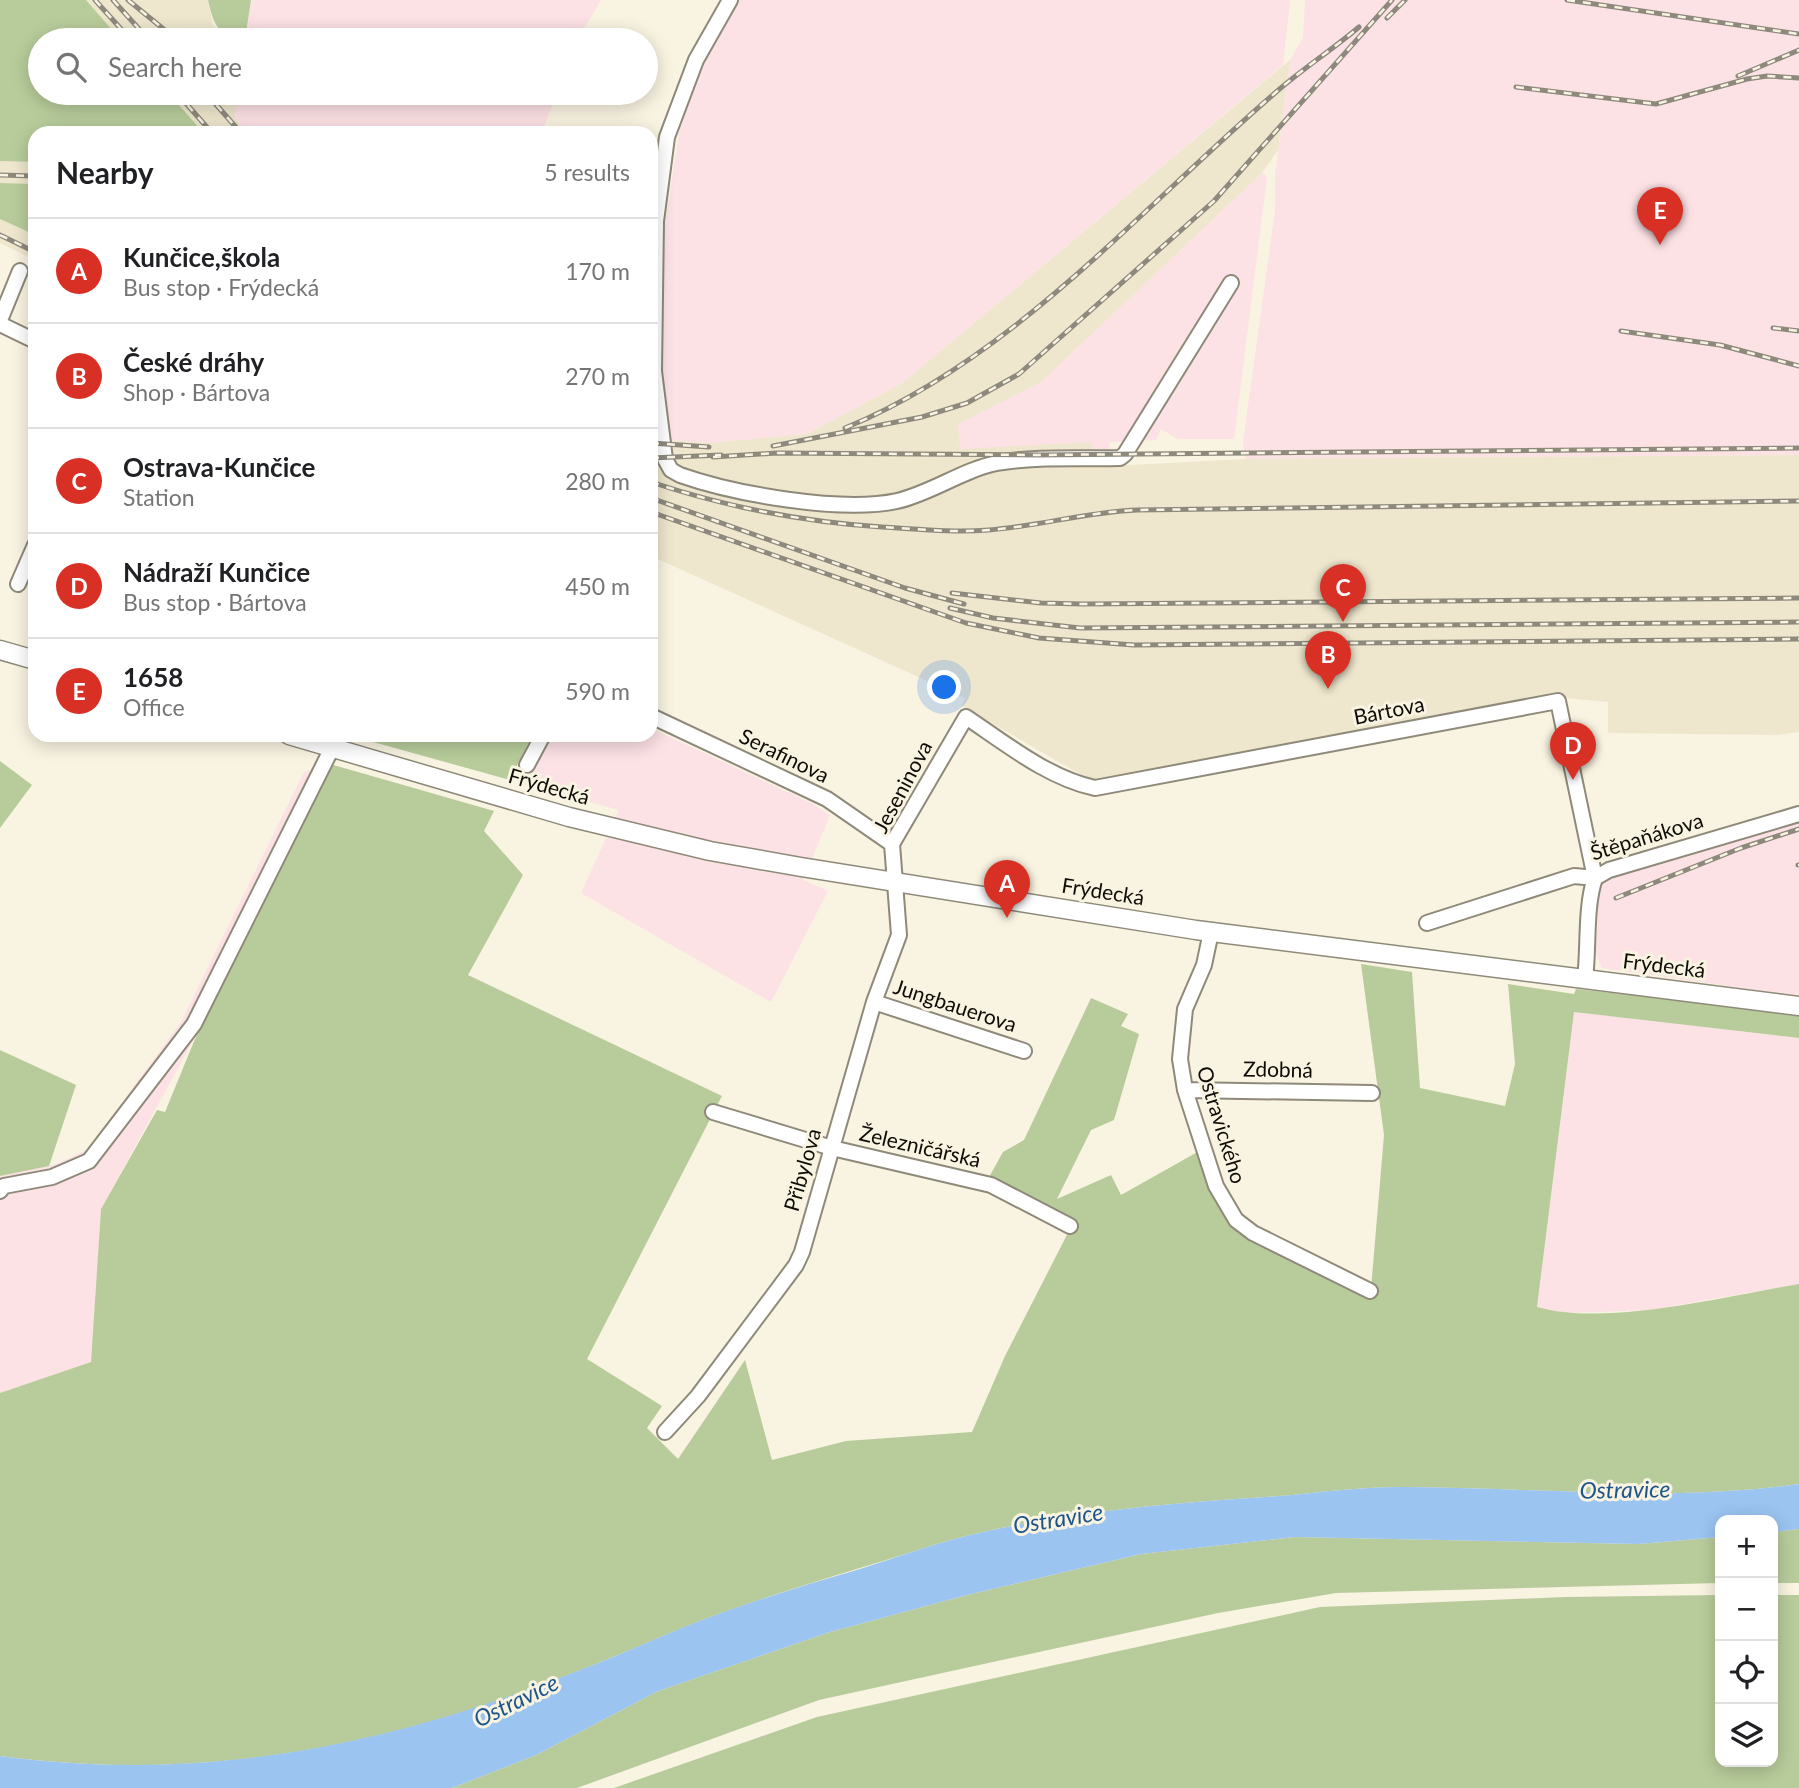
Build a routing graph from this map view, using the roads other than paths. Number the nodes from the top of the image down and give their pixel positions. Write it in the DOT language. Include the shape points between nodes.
graph roads {
  1 [pos="730,0"];
  2 [pos="658,206"];
  3 [pos="20,271"];
  4 [pos="1231,283"];
  5 [pos="0,322"];
  6 [pos="28,337"];
  7 [pos="658,401"];
  8 [pos="28,561"];
  9 [pos="18,584"];
  10 [pos="0,650"];
  11 [pos="28,658"];
  12 [pos="966,717"];
  13 [pos="658,719"];
  14 [pos="312,742"];
  15 [pos="540,742"];
  16 [pos="332,748"];
  17 [pos="527,765"];
  18 [pos="1799,814"];
  19 [pos="892,844"];
  20 [pos="1595,878"];
  21 [pos="894,882"];
  22 [pos="1427,923"];
  23 [pos="1212,932"];
  24 [pos="1585,979"];
  25 [pos="874,1002"];
  26 [pos="1799,1006"];
  27 [pos="1024,1051"];
  28 [pos="1185,1090"];
  29 [pos="1372,1093"];
  30 [pos="713,1112"];
  31 [pos="832,1148"];
  32 [pos="0,1191"];
  33 [pos="1070,1226"];
  34 [pos="1370,1291"];
  35 [pos="665,1432"];
  1 -- 2 [label="street" via="696,61 667,137"];
  3 -- 5 [label="street"];
  4 -- 7 [label="street" via="1120,458 995,464 932,491 878,503 750,493 692,480 671,470"];
  5 -- 6 [label="street"];
  8 -- 9 [label="street"];
  10 -- 11 [label="main road"];
  12 -- 19 [label="street, Jeseninova"];
  12 -- 20 [label="street, Bártova" via="1026,757 1095,788 1558,701"];
  13 -- 19 [label="street, Serafinova" via="827,800"];
  14 -- 16 [label="main road, Frýdecká"];
  15 -- 17 [label="street"];
  16 -- 21 [label="main road, Frýdecká" via="629,832 710,851"];
  16 -- 32 [label="street" via="194,1024 89,1161"];
  18 -- 20 [label="street, Štěpaňákova"];
  19 -- 21 [label="street, Jeseninova"];
  20 -- 22 [label="street, Štěpaňákova" via="1574,876"];
  20 -- 24 [label="street, Bártova"];
  21 -- 23 [label="main road, Frýdecká"];
  21 -- 25 [label="street, Přibylova" via="899,935"];
  23 -- 24 [label="main road, Frýdecká"];
  23 -- 28 [label="street, Ostravického" via="1185,1009 1180,1059"];
  24 -- 26 [label="main road, Frýdecká"];
  25 -- 27 [label="street, Jungbauerova"];
  25 -- 31 [label="street, Přibylova"];
  28 -- 29 [label="street, Zdobná"];
  28 -- 34 [label="street, Ostravického" via="1216,1186 1236,1220 1253,1233"];
  30 -- 31 [label="street, Železničářská"];
  31 -- 33 [label="street, Železničářská" via="991,1185"];
  31 -- 35 [label="street, Přibylova" via="796,1265 698,1396"];
}
